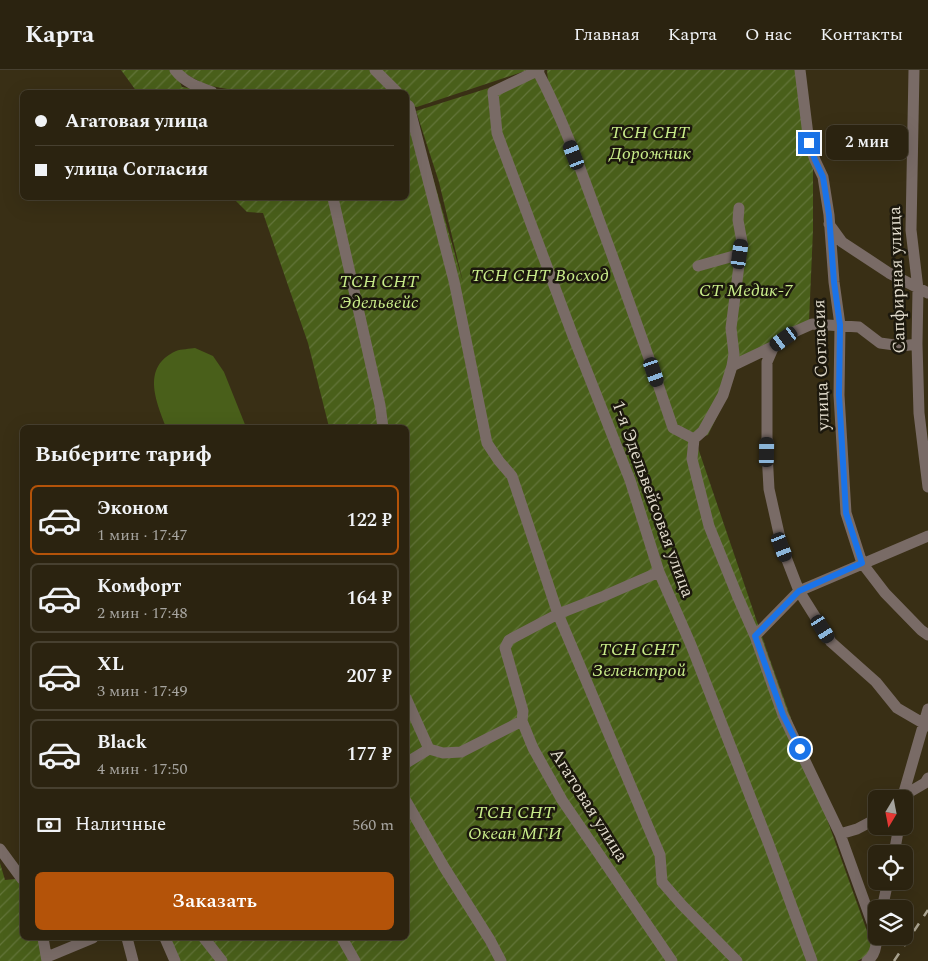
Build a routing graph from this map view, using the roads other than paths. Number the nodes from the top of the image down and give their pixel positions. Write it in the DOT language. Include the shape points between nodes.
graph roads {
  1 [pos="175,70"];
  2 [pos="375,70"];
  3 [pos="538,70"];
  4 [pos="800,70"];
  5 [pos="914,70"];
  6 [pos="206,90"];
  7 [pos="395,90"];
  8 [pos="409,109"];
  9 [pos="333,200"];
  10 [pos="739,208"];
  11 [pos="829,224"];
  12 [pos="740,254"];
  13 [pos="698,266"];
  14 [pos="923,291"];
  15 [pos="840,325"];
  16 [pos="917,344"];
  17 [pos="774,346"];
  18 [pos="732,366"];
  19 [pos="383,425"];
  20 [pos="694,439"];
  21 [pos="928,487"];
  22 [pos="928,536"];
  23 [pos="862,563"];
  24 [pos="659,572"];
  25 [pos="799,591"];
  26 [pos="558,614"];
  27 [pos="928,635"];
  28 [pos="755,636"];
  29 [pos="409,704"];
  30 [pos="928,709"];
  31 [pos="522,721"];
  32 [pos="926,724"];
  33 [pos="430,749"];
  34 [pos="409,761"];
  35 [pos="928,778"];
  36 [pos="904,790"];
  37 [pos="913,790"];
  38 [pos="409,806"];
  39 [pos="868,823"];
  40 [pos="840,834"];
  41 [pos="0,849"];
  42 [pos="20,876"];
  43 [pos="868,907"];
  44 [pos="42,940"];
  45 [pos="88,940"];
  46 [pos="128,940"];
  47 [pos="165,940"];
  48 [pos="206,940"];
  49 [pos="343,940"];
  50 [pos="876,945"];
  51 [pos="47,959"];
  52 [pos="133,961"];
  53 [pos="175,961"];
  54 [pos="222,961"];
  55 [pos="355,961"];
  56 [pos="501,961"];
  57 [pos="672,961"];
  58 [pos="737,961"];
  59 [pos="812,961"];
  60 [pos="867,961"];
  1 -- 6 [label="street" via="181,77"];
  2 -- 7 [label="street"];
  3 -- 20 [label="street" via="587,187 673,428"];
  3 -- 24 [label="street, 1-я Эдельвейсовая улица" via="493,92 497,133 630,480"];
  4 -- 11 [label="street, улица Согласия" via="809,143 823,177"];
  5 -- 14 [label="street, Сапфирная улица" via="911,230"];
  8 -- 26 [label="street" via="454,281 487,443 512,476"];
  9 -- 19 [label="street"];
  10 -- 12 [label="street"];
  11 -- 14 [label="street" via="842,242"];
  11 -- 15 [label="street, улица Согласия"];
  12 -- 13 [label="street"];
  12 -- 18 [label="street" via="732,328"];
  14 -- 16 [label="street, Сапфирная улица"];
  15 -- 16 [label="street" via="859,327 880,343"];
  15 -- 17 [label="street" via="812,324"];
  15 -- 23 [label="street, улица Согласия" via="839,395 846,513"];
  16 -- 21 [label="street, Сапфирная улица" via="919,413"];
  17 -- 18 [label="street"];
  17 -- 25 [label="street" via="767,362 769,489 782,547"];
  18 -- 20 [label="street" via="723,395 703,432"];
  20 -- 28 [label="street" via="692,459 709,526"];
  22 -- 23 [label="street"];
  23 -- 25 [label="street"];
  23 -- 27 [label="street, улица Согласия" via="885,593"];
  24 -- 26 [label="street, Агатовая улица"];
  24 -- 59 [label="street, 1-я Эдельвейсовая улица" via="705,681"];
  25 -- 28 [label="street"];
  25 -- 32 [label="street" via="831,642 876,682 897,708"];
  26 -- 31 [label="street, Агатовая улица" via="509,640 505,648 523,711"];
  26 -- 58 [label="street" via="660,855 662,882"];
  28 -- 40 [label="street" via="783,715"];
  29 -- 33 [label="street"];
  30 -- 32 [label="street"];
  31 -- 33 [label="street" via="460,752 443,753"];
  31 -- 57 [label="street, Агатовая улица" via="562,800"];
  32 -- 36 [label="street"];
  33 -- 34 [label="street"];
  35 -- 37 [label="street"];
  38 -- 56 [label="street"];
  39 -- 40 [label="street"];
  40 -- 43 [label="street"];
  41 -- 42 [label="street"];
  44 -- 51 [label="street"];
  45 -- 51 [label="street"];
  46 -- 52 [label="street"];
  47 -- 53 [label="street"];
  48 -- 54 [label="street"];
  49 -- 55 [label="street"];
  50 -- 60 [label="street"];
}
